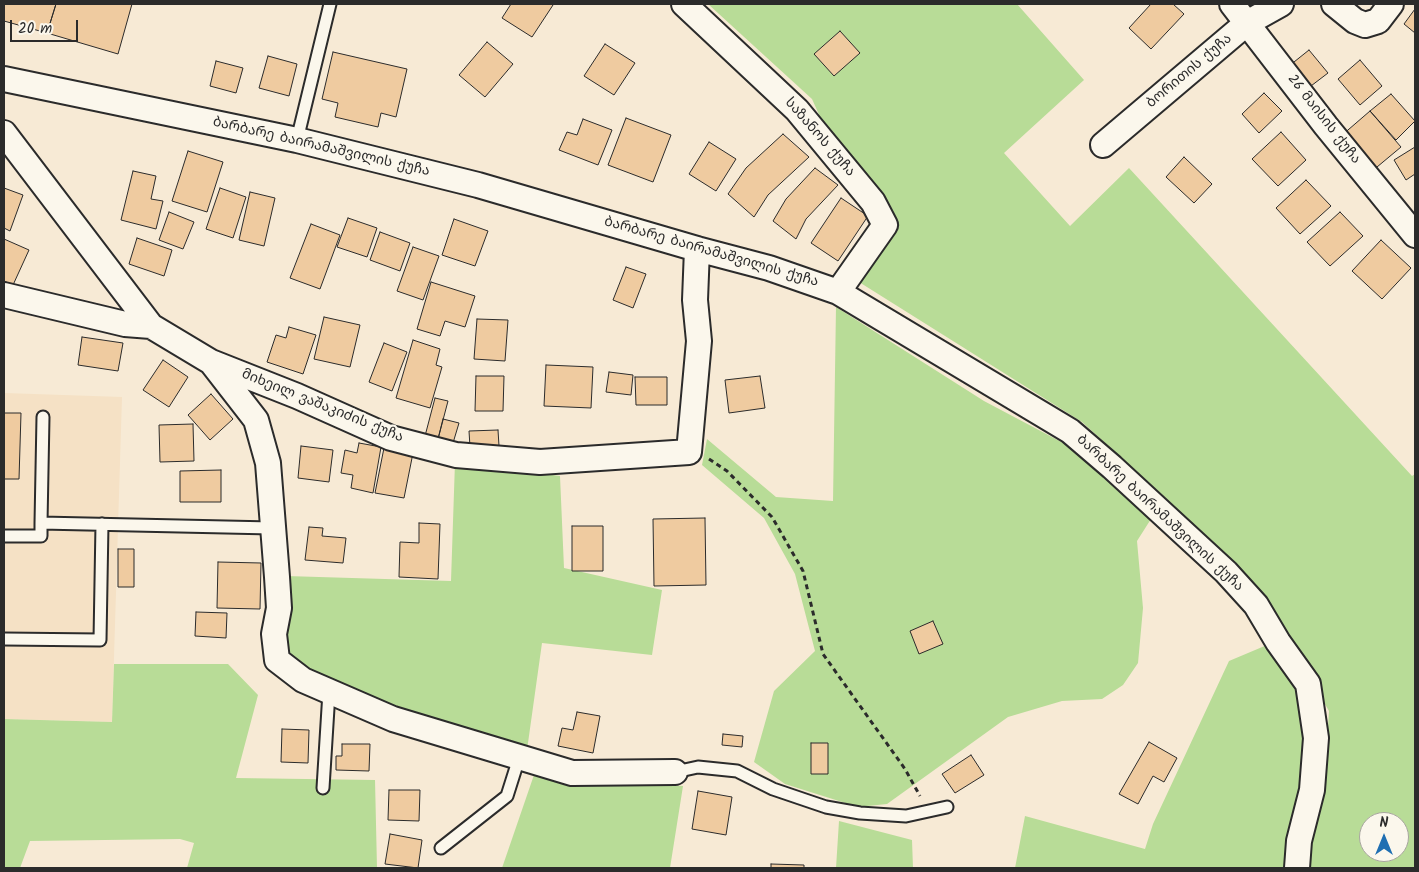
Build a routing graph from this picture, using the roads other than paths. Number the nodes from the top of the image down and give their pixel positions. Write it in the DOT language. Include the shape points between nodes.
graph roads {
  1 [pos="330,4"];
  2 [pos="684,4"];
  3 [pos="1232,4"];
  4 [pos="1281,4"];
  5 [pos="1334,4"];
  6 [pos="1391,4"];
  7 [pos="1247,23"];
  8 [pos="4,79"];
  9 [pos="4,133"];
  10 [pos="297,140"];
  11 [pos="1103,145"];
  12 [pos="1415,235"];
  13 [pos="696,249"];
  14 [pos="838,292"];
  15 [pos="4,295"];
  16 [pos="151,326"];
  17 [pos="211,362"];
  18 [pos="44,418"];
  19 [pos="41,523"];
  20 [pos="102,524"];
  21 [pos="272,528"];
  22 [pos="4,536"];
  23 [pos="4,639"];
  24 [pos="329,692"];
  25 [pos="519,758"];
  26 [pos="675,772"];
  27 [pos="323,788"];
  28 [pos="947,807"];
  29 [pos="441,848"];
  30 [pos="1297,868"];
  1 -- 10 [label="lane"];
  2 -- 14 [label="street, საზანოს ქუჩა" via="797,110 873,202 885,225"];
  3 -- 7 [label="street, 26 მაისის ქუჩა"];
  4 -- 7 [label="street, ბორითის ქუჩა"];
  5 -- 6 [label="street" via="1364,25 1378,21"];
  7 -- 11 [label="street, ბორითის ქუჩა"];
  7 -- 12 [label="street, 26 მაისის ქუჩა"];
  8 -- 10 [label="street, ბარბარე ბაირამაშვილის ქუჩა"];
  9 -- 16 [label="street"];
  10 -- 13 [label="street, ბარბარე ბაირამაშვილის ქუჩა" via="478,184"];
  13 -- 14 [label="street, ბარბარე ბაირამაშვილის ქუჩა" via="769,268"];
  13 -- 17 [label="street, მიხეილ ვაშაკიძის ქუჩა" via="695,300 699,341 690,452 540,462 456,455 391,438"];
  14 -- 30 [label="street, ბარბარე ბაირამაშვილის ქუჩა" via="1070,431 1226,572 1256,606 1308,684 1316,738 1312,790 1299,841"];
  15 -- 16 [label="street, მიხეილ ვაშაკიძის ქუჩა" via="125,324"];
  16 -- 17 [label="street, მიხეილ ვაშაკიძის ქუჩა"];
  17 -- 21 [label="street" via="256,420 268,463"];
  18 -- 19 [label="lane"];
  19 -- 20 [label="lane"];
  19 -- 22 [label="lane" via="41,536"];
  20 -- 21 [label="lane"];
  20 -- 23 [label="lane" via="100,640"];
  21 -- 24 [label="street" via="278,585 274,634 277,660 303,680"];
  24 -- 25 [label="street" via="393,719"];
  24 -- 27 [label="lane"];
  25 -- 26 [label="street" via="572,774"];
  25 -- 29 [label="lane" via="507,796"];
  26 -- 28 [label="lane" via="698,767 737,771 773,789 826,807 860,813 906,816"];
}
